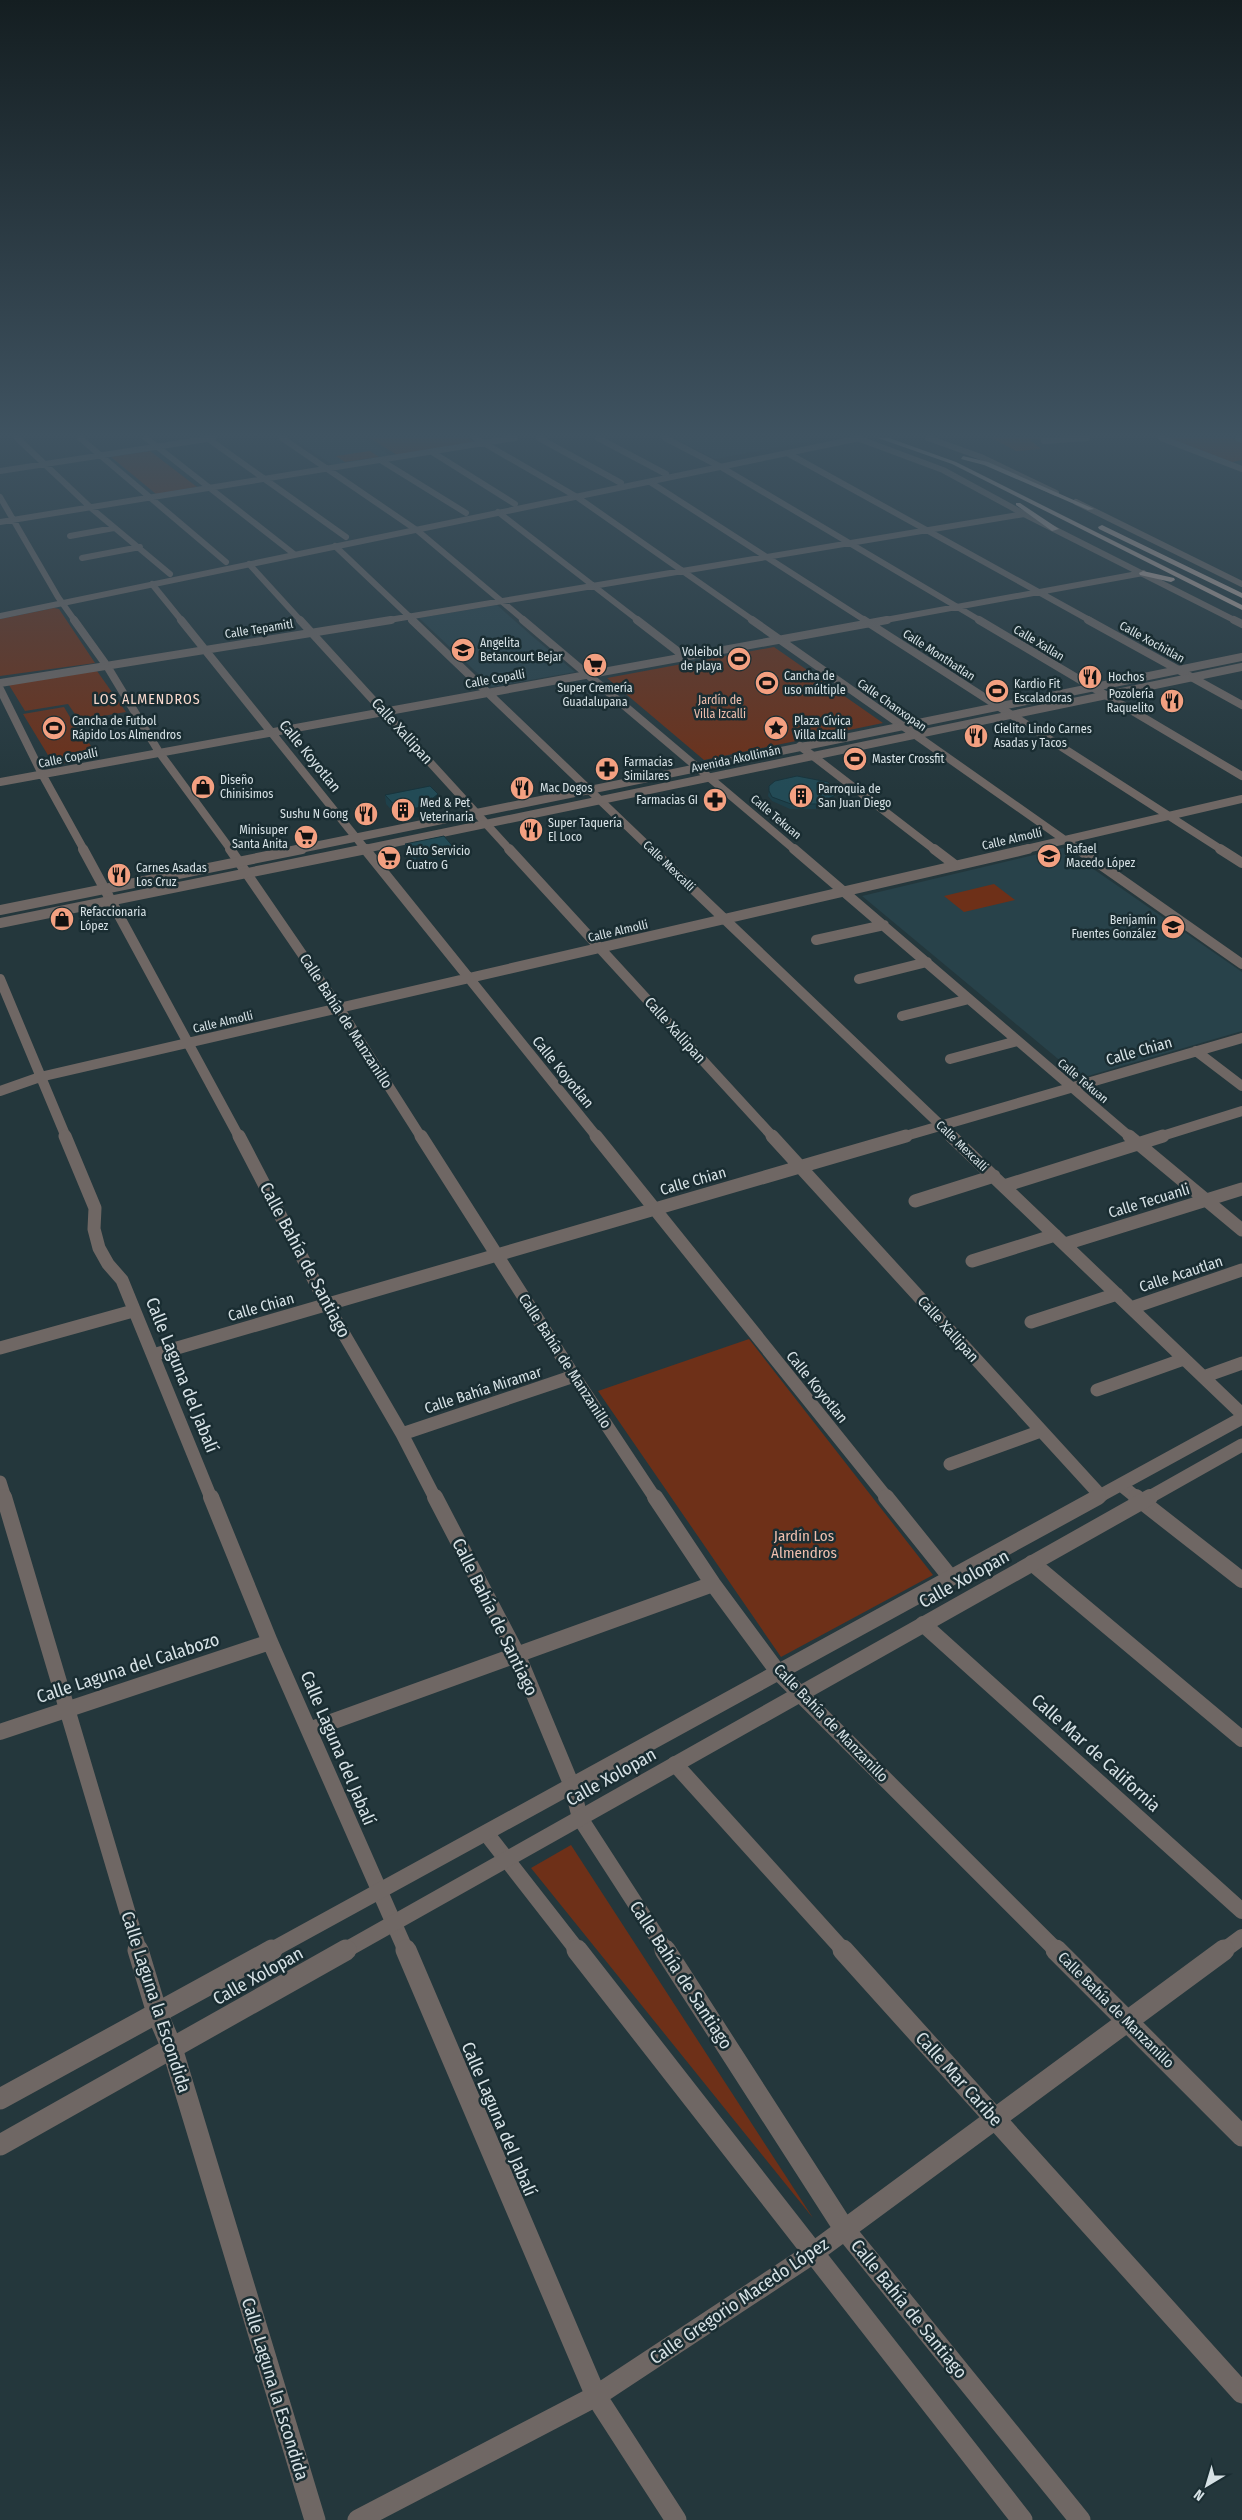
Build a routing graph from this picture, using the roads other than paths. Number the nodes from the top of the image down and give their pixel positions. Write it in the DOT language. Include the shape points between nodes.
graph roads {
  1 [pos="34,556"];
  2 [pos="96,556"];
  3 [pos="149,556"];
  4 [pos="219,556"];
  5 [pos="268,556"];
  6 [pos="278,556"];
  7 [pos="345,556"];
  8 [pos="444,556"];
  9 [pos="554,556"];
  10 [pos="660,556"];
  11 [pos="764,556"];
  12 [pos="781,556"];
  13 [pos="870,556"];
  14 [pos="973,556"];
  15 [pos="1108,556"];
  16 [pos="1138,556"];
  17 [pos="1160,556"];
  18 [pos="1177,556"];
  19 [pos="1183,556"];
  20 [pos="82,558"];
  21 [pos="768,558"];
  22 [pos="226,562"];
  23 [pos="249,564"];
  24 [pos="683,572"];
  25 [pos="1143,573"];
  26 [pos="170,574"];
  27 [pos="152,584"];
  28 [pos="1242,584"];
  29 [pos="593,586"];
  30 [pos="1242,591"];
  31 [pos="1040,593"];
  32 [pos="1242,596"];
  33 [pos="60,600"];
  34 [pos="502,602"];
  35 [pos="958,608"];
  36 [pos="1242,608"];
  37 [pos="0,609"];
  38 [pos="1242,612"];
  39 [pos="0,616"];
  40 [pos="408,616"];
  41 [pos="870,623"];
  42 [pos="1242,624"];
  43 [pos="311,632"];
  44 [pos="778,640"];
  45 [pos="204,649"];
  46 [pos="685,656"];
  47 [pos="1242,657"];
  48 [pos="107,666"];
  49 [pos="1242,667"];
  50 [pos="1179,670"];
  51 [pos="588,674"];
  52 [pos="1192,677"];
  53 [pos="0,683"];
  54 [pos="1093,688"];
  55 [pos="0,689"];
  56 [pos="486,691"];
  57 [pos="1105,695"];
  58 [pos="1242,705"];
  59 [pos="998,706"];
  60 [pos="384,712"];
  61 [pos="1011,714"];
  62 [pos="902,726"];
  63 [pos="271,732"];
  64 [pos="914,734"];
  65 [pos="800,746"];
  66 [pos="159,752"];
  67 [pos="813,756"];
  68 [pos="698,767"];
  69 [pos="42,774"];
  70 [pos="1242,776"];
  71 [pos="711,777"];
  72 [pos="0,782"];
  73 [pos="589,789"];
  74 [pos="599,799"];
  75 [pos="1242,799"];
  76 [pos="476,812"];
  77 [pos="1169,816"];
  78 [pos="485,823"];
  79 [pos="355,836"];
  80 [pos="1065,840"];
  81 [pos="364,848"];
  82 [pos="239,861"];
  83 [pos="1242,863"];
  84 [pos="955,865"];
  85 [pos="248,874"];
  86 [pos="105,888"];
  87 [pos="845,891"];
  88 [pos="111,900"];
  89 [pos="0,910"];
  90 [pos="724,919"];
  91 [pos="0,923"];
  92 [pos="884,925"];
  93 [pos="816,940"];
  94 [pos="600,948"];
  95 [pos="927,962"];
  96 [pos="1242,964"];
  97 [pos="469,978"];
  98 [pos="0,979"];
  99 [pos="859,979"];
  100 [pos="969,999"];
  101 [pos="339,1008"];
  102 [pos="902,1016"];
  103 [pos="1242,1038"];
  104 [pos="1017,1041"];
  105 [pos="190,1043"];
  106 [pos="1196,1051"];
  107 [pos="950,1059"];
  108 [pos="40,1077"];
  109 [pos="1242,1086"];
  110 [pos="1071,1088"];
  111 [pos="0,1091"];
  112 [pos="1242,1111"];
  113 [pos="941,1126"];
  114 [pos="1139,1144"];
  115 [pos="800,1167"];
  116 [pos="994,1176"];
  117 [pos="1004,1186"];
  118 [pos="1242,1189"];
  119 [pos="914,1201"];
  120 [pos="1207,1201"];
  121 [pos="655,1209"];
  122 [pos="1242,1230"];
  123 [pos="1054,1234"];
  124 [pos="1064,1244"];
  125 [pos="497,1255"];
  126 [pos="972,1261"];
  127 [pos="1242,1270"];
  128 [pos="1117,1294"];
  129 [pos="328,1305"];
  130 [pos="1131,1308"];
  131 [pos="134,1311"];
  132 [pos="1030,1322"];
  133 [pos="0,1348"];
  134 [pos="153,1356"];
  135 [pos="1184,1358"];
  136 [pos="1242,1363"];
  137 [pos="574,1376"];
  138 [pos="1203,1377"];
  139 [pos="1097,1390"];
  140 [pos="1242,1414"];
  141 [pos="1242,1418"];
  142 [pos="1041,1431"];
  143 [pos="402,1434"];
  144 [pos="1240,1448"];
  145 [pos="950,1464"];
  146 [pos="0,1482"];
  147 [pos="1121,1485"];
  148 [pos="1101,1496"];
  149 [pos="1141,1502"];
  150 [pos="1032,1563"];
  151 [pos="951,1578"];
  152 [pos="1242,1580"];
  153 [pos="713,1584"];
  154 [pos="924,1624"];
  155 [pos="270,1642"];
  156 [pos="518,1656"];
  157 [pos="778,1672"];
  158 [pos="800,1694"];
  159 [pos="66,1710"];
  160 [pos="309,1730"];
  161 [pos="0,1732"];
  162 [pos="1242,1739"];
  163 [pos="675,1764"];
  164 [pos="572,1786"];
  165 [pos="580,1818"];
  166 [pos="486,1833"];
  167 [pos="506,1860"];
  168 [pos="378,1892"];
  169 [pos="1242,1912"];
  170 [pos="394,1923"];
  171 [pos="1242,1937"];
  172 [pos="157,2013"];
  173 [pos="1127,2021"];
  174 [pos="172,2048"];
  175 [pos="0,2099"];
  176 [pos="995,2119"];
  177 [pos="1242,2136"];
  178 [pos="0,2145"];
  179 [pos="845,2230"];
  180 [pos="813,2253"];
  181 [pos="1242,2393"];
  182 [pos="596,2396"];
  183 [pos="315,2520"];
  184 [pos="358,2520"];
  185 [pos="676,2520"];
  186 [pos="1022,2520"];
  187 [pos="1080,2520"];
  1 -- 33 [label="street, Calle Bahía de Manzanillo"];
  2 -- 20 [label="street"];
  3 -- 26 [label="street"];
  4 -- 22 [label="street"];
  5 -- 22 [label="street"];
  6 -- 23 [label="street"];
  7 -- 40 [label="street, Calle Mexcalli"];
  8 -- 34 [label="street, Calle Tekuan"];
  9 -- 29 [label="street"];
  10 -- 24 [label="street, Calle Chanxopan"];
  11 -- 21 [label="street, Calle Monthatlan"];
  12 -- 21 [label="street, Calle Tepamitl"];
  13 -- 35 [label="street, Calle Xallan"];
  14 -- 31 [label="street, Calle Xochitlan"];
  15 -- 25 [label="street"];
  16 -- 36 [label="highway"];
  17 -- 32 [label="highway"];
  18 -- 30 [label="highway"];
  19 -- 28 [label="street"];
  21 -- 24 [label="street, Calle Tepamitl"];
  21 -- 41 [label="street, Calle Monthatlan"];
  22 -- 26 [label="street"];
  23 -- 27 [label="street"];
  23 -- 43 [label="street, Calle Xallipan"];
  24 -- 29 [label="street, Calle Tepamitl"];
  24 -- 44 [label="street, Calle Chanxopan"];
  25 -- 31 [label="street, Calle Copalli"];
  25 -- 38 [label="highway" via="1166,578"];
  25 -- 42 [label="street"];
  26 -- 33 [label="street"];
  27 -- 33 [label="street"];
  27 -- 45 [label="street, Calle Koyotlan"];
  29 -- 34 [label="street, Calle Tepamitl"];
  29 -- 46 [label="street"];
  31 -- 35 [label="street, Calle Copalli"];
  31 -- 50 [label="street, Calle Xochitlan"];
  33 -- 37 [label="street"];
  33 -- 39 [label="street"];
  33 -- 48 [label="street, Calle Bahía de Manzanillo"];
  34 -- 40 [label="street, Calle Tepamitl"];
  34 -- 51 [label="street, Calle Tekuan"];
  35 -- 41 [label="street, Calle Copalli"];
  35 -- 54 [label="street, Calle Xallan"];
  40 -- 43 [label="street, Calle Tepamitl"];
  40 -- 56 [label="street, Calle Mexcalli"];
  41 -- 44 [label="street, Calle Copalli"];
  41 -- 59 [label="street, Calle Monthatlan"];
  43 -- 45 [label="street, Calle Tepamitl"];
  43 -- 60 [label="street, Calle Xallipan"];
  44 -- 46 [label="street, Calle Copalli"];
  44 -- 62 [label="street, Calle Chanxopan"];
  45 -- 48 [label="street, Calle Tepamitl"];
  45 -- 63 [label="street, Calle Koyotlan"];
  46 -- 51 [label="street, Calle Copalli"];
  47 -- 50 [label="street, Avenida Akollimán"];
  48 -- 53 [label="street, Calle Tepamitl"];
  48 -- 66 [label="street, Calle Bahía de Manzanillo"];
  49 -- 52 [label="street, Avenida Akollimán"];
  50 -- 52 [label="street, Calle Xochitlan"];
  50 -- 54 [label="street, Avenida Akollimán"];
  51 -- 56 [label="street, Calle Copalli"];
  51 -- 68 [label="street, Calle Tekuan"];
  52 -- 57 [label="street, Avenida Akollimán"];
  52 -- 58 [label="street, Calle Xochitlan"];
  54 -- 57 [label="street, Calle Xallan"];
  54 -- 59 [label="street, Avenida Akollimán"];
  55 -- 69 [label="street, Calle Bahía de Santiago"];
  56 -- 60 [label="street, Calle Copalli"];
  56 -- 73 [label="street, Calle Mexcalli"];
  57 -- 61 [label="street, Avenida Akollimán"];
  57 -- 70 [label="street, Calle Xallan"];
  59 -- 61 [label="street, Calle Monthatlan"];
  59 -- 62 [label="street, Avenida Akollimán"];
  60 -- 63 [label="street, Calle Copalli"];
  60 -- 76 [label="street, Calle Xallipan"];
  61 -- 64 [label="street, Avenida Akollimán"];
  61 -- 77 [label="street, Calle Monthatlan"];
  62 -- 64 [label="street, Calle Chanxopan"];
  62 -- 65 [label="street, Avenida Akollimán"];
  63 -- 66 [label="street, Calle Copalli"];
  63 -- 79 [label="street, Calle Koyotlan"];
  64 -- 67 [label="street, Avenida Akollimán"];
  64 -- 80 [label="street, Calle Chanxopan"];
  65 -- 67 [label="street"];
  65 -- 68 [label="street, Avenida Akollimán"];
  66 -- 69 [label="street, Calle Copalli"];
  66 -- 82 [label="street, Calle Bahía de Manzanillo"];
  67 -- 71 [label="street, Avenida Akollimán"];
  67 -- 84 [label="street"];
  68 -- 71 [label="street, Calle Tekuan"];
  68 -- 73 [label="street, Avenida Akollimán"];
  69 -- 72 [label="street, Calle Copalli"];
  69 -- 86 [label="street, Calle Bahía de Santiago"];
  71 -- 74 [label="street, Avenida Akollimán"];
  71 -- 87 [label="street, Calle Tekuan"];
  73 -- 74 [label="street, Calle Mexcalli"];
  73 -- 76 [label="street, Avenida Akollimán"];
  74 -- 78 [label="street, Avenida Akollimán"];
  74 -- 90 [label="street, Calle Mexcalli"];
  75 -- 77 [label="street, Calle Almolli"];
  76 -- 78 [label="street, Calle Xallipan"];
  76 -- 79 [label="street, Avenida Akollimán"];
  77 -- 80 [label="street, Calle Almolli"];
  77 -- 83 [label="street, Calle Monthatlan"];
  78 -- 81 [label="street, Avenida Akollimán"];
  78 -- 94 [label="street, Calle Xallipan"];
  79 -- 81 [label="street, Calle Koyotlan"];
  79 -- 82 [label="street, Avenida Akollimán"];
  80 -- 84 [label="street, Calle Almolli"];
  80 -- 96 [label="street, Calle Chanxopan"];
  81 -- 85 [label="street, Avenida Akollimán"];
  81 -- 97 [label="street, Calle Koyotlan"];
  82 -- 85 [label="street, Calle Bahía de Manzanillo"];
  82 -- 86 [label="street, Avenida Akollimán"];
  84 -- 87 [label="street, Calle Almolli"];
  85 -- 88 [label="street, Avenida Akollimán"];
  85 -- 101 [label="street, Calle Bahía de Manzanillo"];
  86 -- 88 [label="street, Calle Bahía de Santiago"];
  86 -- 89 [label="street, Avenida Akollimán"];
  87 -- 90 [label="street, Calle Almolli"];
  87 -- 92 [label="street, Calle Tekuan"];
  88 -- 91 [label="street, Avenida Akollimán"];
  88 -- 105 [label="street, Calle Bahía de Santiago"];
  90 -- 94 [label="street, Calle Almolli"];
  90 -- 113 [label="street, Calle Mexcalli"];
  92 -- 93 [label="street"];
  92 -- 95 [label="street, Calle Tekuan"];
  94 -- 97 [label="street, Calle Almolli"];
  94 -- 115 [label="street, Calle Xallipan"];
  95 -- 99 [label="street"];
  95 -- 100 [label="street, Calle Tekuan"];
  97 -- 101 [label="street, Calle Almolli"];
  97 -- 121 [label="street, Calle Koyotlan"];
  98 -- 108 [label="street, Calle Laguna del Jabalí"];
  100 -- 102 [label="street"];
  100 -- 104 [label="street, Calle Tekuan"];
  101 -- 105 [label="street, Calle Almolli"];
  101 -- 125 [label="street, Calle Bahía de Manzanillo"];
  103 -- 106 [label="street, Calle Chian"];
  104 -- 107 [label="street"];
  104 -- 110 [label="street, Calle Tekuan"];
  105 -- 108 [label="street, Calle Almolli"];
  105 -- 129 [label="street, Calle Bahía de Santiago"];
  106 -- 109 [label="street"];
  106 -- 110 [label="street, Calle Chian"];
  108 -- 111 [label="street, Calle Almolli"];
  108 -- 131 [label="street, Calle Laguna del Jabalí" via="95,1208 93,1228 106,1264 122,1280"];
  110 -- 113 [label="street, Calle Chian"];
  110 -- 114 [label="street, Calle Tekuan"];
  112 -- 114 [label="street"];
  113 -- 115 [label="street, Calle Chian"];
  113 -- 116 [label="street, Calle Mexcalli"];
  114 -- 117 [label="street"];
  114 -- 120 [label="street, Calle Tekuan"];
  115 -- 121 [label="street, Calle Chian"];
  115 -- 142 [label="street, Calle Xallipan"];
  116 -- 117 [label="street, Calle Mexcalli"];
  116 -- 119 [label="street"];
  117 -- 123 [label="street, Calle Mexcalli"];
  118 -- 120 [label="street, Calle Tecuanli"];
  120 -- 122 [label="street, Calle Tekuan"];
  120 -- 124 [label="street, Calle Tecuanli"];
  121 -- 125 [label="street, Calle Chian"];
  121 -- 151 [label="street, Calle Koyotlan"];
  123 -- 124 [label="street, Calle Mexcalli"];
  123 -- 126 [label="street"];
  124 -- 128 [label="street, Calle Mexcalli"];
  125 -- 129 [label="street, Calle Chian"];
  125 -- 137 [label="street, Calle Bahía de Manzanillo"];
  127 -- 130 [label="street, Calle Acautlan"];
  128 -- 130 [label="street, Calle Mexcalli"];
  128 -- 132 [label="street"];
  129 -- 134 [label="street, Calle Chian"];
  129 -- 143 [label="street, Calle Bahía de Santiago"];
  130 -- 135 [label="street, Calle Mexcalli"];
  131 -- 133 [label="street"];
  131 -- 134 [label="street, Calle Laguna del Jabalí"];
  134 -- 155 [label="street, Calle Laguna del Jabalí"];
  135 -- 138 [label="street, Calle Mexcalli"];
  135 -- 139 [label="street"];
  136 -- 138 [label="street"];
  137 -- 143 [label="street, Calle Bahía Miramar"];
  137 -- 153 [label="street, Calle Bahía de Manzanillo"];
  138 -- 140 [label="street, Calle Mexcalli"];
  141 -- 147 [label="street, Calle Xolopan"];
  142 -- 145 [label="street"];
  142 -- 148 [label="street, Calle Xallipan"];
  143 -- 156 [label="street, Calle Bahía de Santiago"];
  144 -- 149 [label="street, Calle Xolopan"];
  146 -- 159 [label="street, Calle Laguna la Escondida"];
  147 -- 148 [label="street, Calle Xolopan"];
  147 -- 149 [label="street"];
  148 -- 151 [label="street, Calle Xolopan"];
  149 -- 150 [label="street, Calle Xolopan"];
  149 -- 152 [label="street"];
  150 -- 154 [label="street, Calle Xolopan"];
  150 -- 162 [label="street"];
  151 -- 157 [label="street, Calle Xolopan"];
  153 -- 156 [label="street"];
  153 -- 157 [label="street, Calle Bahía de Manzanillo"];
  154 -- 158 [label="street, Calle Xolopan"];
  154 -- 169 [label="street, Calle Mar de California"];
  155 -- 159 [label="street, Calle Laguna del Calabozo"];
  155 -- 160 [label="street, Calle Laguna del Jabalí"];
  156 -- 160 [label="street"];
  156 -- 164 [label="street, Calle Bahía de Santiago"];
  157 -- 158 [label="street, Calle Bahía de Manzanillo"];
  157 -- 164 [label="street, Calle Xolopan"];
  158 -- 163 [label="street, Calle Xolopan"];
  158 -- 173 [label="street, Calle Bahía de Manzanillo"];
  159 -- 161 [label="street, Calle Laguna del Calabozo"];
  159 -- 172 [label="street, Calle Laguna la Escondida"];
  160 -- 168 [label="street, Calle Laguna del Jabalí"];
  163 -- 165 [label="street, Calle Xolopan"];
  163 -- 176 [label="street, Calle Mar Caribe"];
  164 -- 165 [label="street, Calle Bahía de Santiago"];
  164 -- 166 [label="street, Calle Xolopan"];
  165 -- 167 [label="street, Calle Xolopan"];
  165 -- 179 [label="street, Calle Bahía de Santiago"];
  166 -- 167 [label="street"];
  166 -- 168 [label="street, Calle Xolopan"];
  167 -- 170 [label="street, Calle Xolopan"];
  167 -- 180 [label="street"];
  168 -- 170 [label="street, Calle Laguna del Jabalí"];
  168 -- 172 [label="street, Calle Xolopan"];
  170 -- 174 [label="street, Calle Xolopan"];
  170 -- 182 [label="street, Calle Laguna del Jabalí"];
  171 -- 173 [label="street, Calle Gregorio Macedo López"];
  172 -- 174 [label="street, Calle Laguna la Escondida"];
  172 -- 175 [label="street, Calle Xolopan"];
  173 -- 176 [label="street, Calle Gregorio Macedo López"];
  173 -- 177 [label="street, Calle Bahía de Manzanillo"];
  174 -- 178 [label="street, Calle Xolopan"];
  174 -- 183 [label="street, Calle Laguna la Escondida"];
  176 -- 179 [label="street, Calle Gregorio Macedo López"];
  176 -- 181 [label="street, Calle Mar Caribe"];
  179 -- 180 [label="street, Calle Gregorio Macedo López"];
  179 -- 187 [label="street, Calle Bahía de Santiago"];
  180 -- 182 [label="street, Calle Gregorio Macedo López"];
  180 -- 186 [label="street"];
  182 -- 184 [label="street, Calle Gregorio Macedo López"];
  182 -- 185 [label="street, Calle Laguna del Jabalí"];
}
